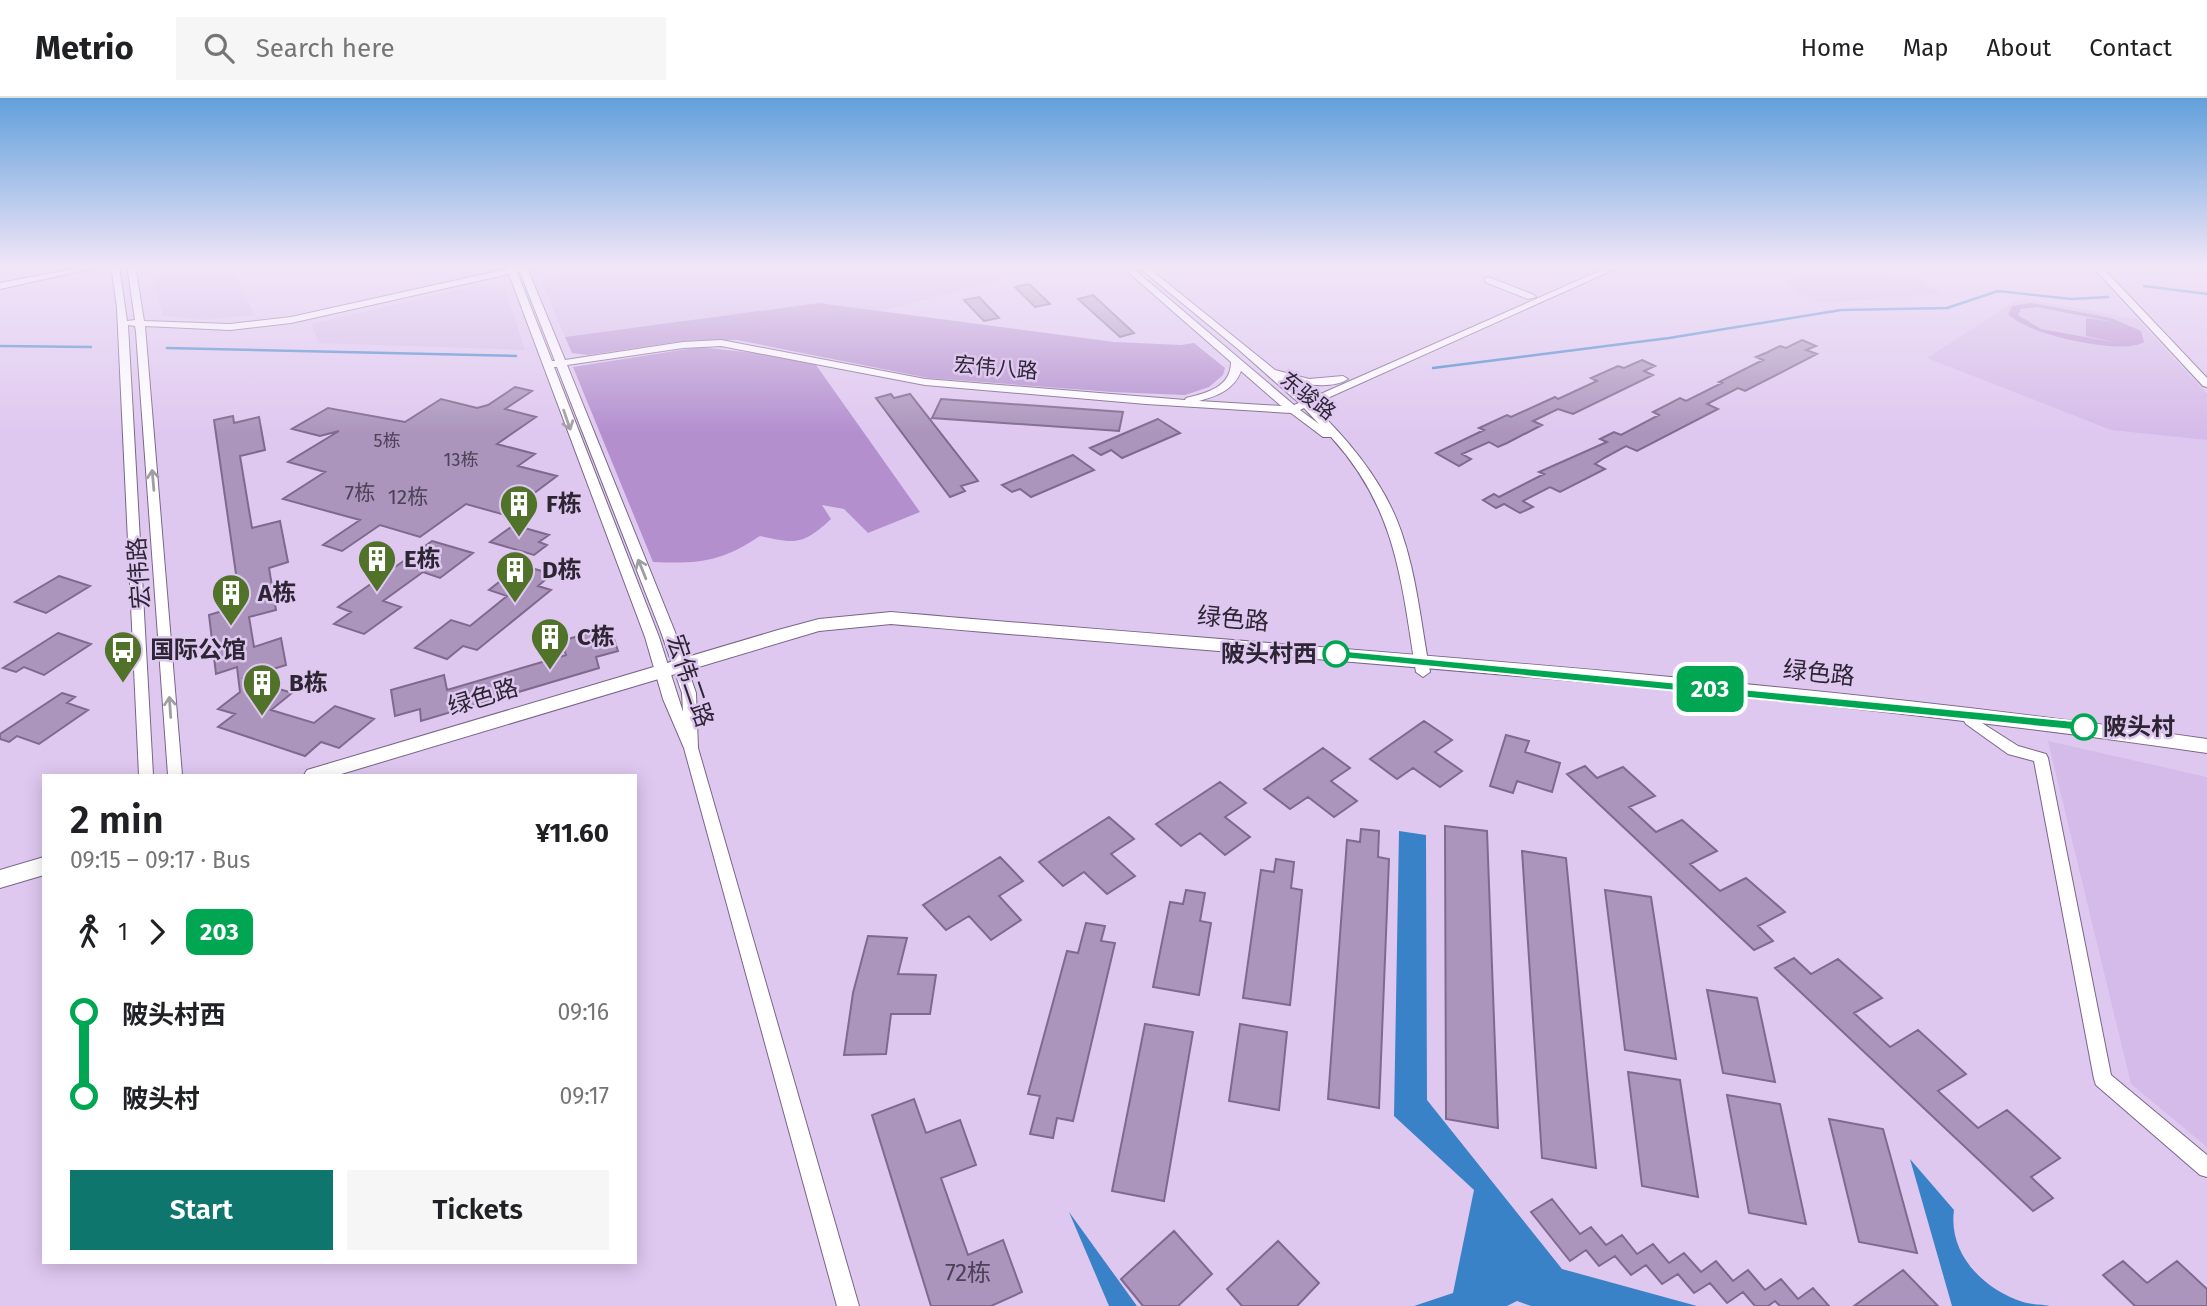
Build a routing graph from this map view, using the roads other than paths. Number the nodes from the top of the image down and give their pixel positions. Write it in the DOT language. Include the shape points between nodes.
graph roads {
  1 [pos="123,321"];
  2 [pos="127,321"];
  3 [pos="139,321"];
  4 [pos="279,321"];
  5 [pos="533,321"];
  6 [pos="543,321"];
  7 [pos="1189,321"];
  8 [pos="1208,321"];
  9 [pos="1476,321"];
  10 [pos="1488,321"];
  11 [pos="2148,321"];
  12 [pos="2159,321"];
  13 [pos="139,325"];
  14 [pos="553,359"];
  15 [pos="1236,362"];
  16 [pos="1264,368"];
  17 [pos="2207,372"];
  18 [pos="1343,379"];
  19 [pos="2207,384"];
  20 [pos="1111,397"];
  21 [pos="1190,400"];
  22 [pos="1302,401"];
  23 [pos="1288,406"];
  24 [pos="1342,446"];
  25 [pos="1422,667"];
  26 [pos="672,673"];
  27 [pos="1971,721"];
  28 [pos="2207,746"];
  29 [pos="691,748"];
  30 [pos="2207,753"];
  31 [pos="146,774"];
  32 [pos="175,774"];
  33 [pos="318,774"];
  34 [pos="349,774"];
  35 [pos="42,856"];
  36 [pos="0,867"];
  37 [pos="42,867"];
  38 [pos="0,879"];
  39 [pos="2207,1168"];
  40 [pos="848,1306"];
  1 -- 31 [label="street, 宏伟路"];
  2 -- 13 [label="street"];
  3 -- 13 [label="street"];
  4 -- 13 [label="street" via="230,327"];
  5 -- 14 [label="street"];
  6 -- 14 [label="street"];
  7 -- 15 [label="street, 东骏路"];
  8 -- 16 [label="street, 东骏路"];
  9 -- 18 [label="street"];
  10 -- 22 [label="street"];
  11 -- 19 [label="street"];
  12 -- 17 [label="street"];
  32 -- 13 [label="street, 宏伟路, one-way"];
  14 -- 20 [label="street, 宏伟八路" via="734,344 925,382"];
  14 -- 26 [label="street, 宏伟二路"];
  15 -- 21 [label="street" via="1237,371 1228,385"];
  15 -- 23 [label="street, 东骏路"];
  16 -- 18 [label="street" via="1309,382"];
  16 -- 22 [label="street, 东骏路"];
  18 -- 22 [label="street"];
  20 -- 21 [label="street, 宏伟八路"];
  20 -- 23 [label="street, 宏伟八路"];
  21 -- 23 [label="street, 宏伟八路"];
  22 -- 23 [label="street"];
  22 -- 24 [label="street, 东骏路"];
  23 -- 24 [label="street, 东骏路"];
  24 -- 25 [label="street, 东骏路" via="1378,494 1395,529"];
  25 -- 26 [label="main road, 绿色路" via="886,629 790,644"];
  25 -- 27 [label="main road, 绿色路"];
  25 -- 28 [label="main road, 绿色路" via="2021,719"];
  26 -- 29 [label="street, 宏伟二路"];
  26 -- 29 [label="street, 宏伟二路" via="689,693"];
  26 -- 33 [label="main road, 绿色路"];
  26 -- 34 [label="main road, 绿色路"];
  27 -- 30 [label="main road, 绿色路"];
  27 -- 39 [label="street" via="2013,750 2041,758 2103,1079"];
  29 -- 40 [label="street"];
  35 -- 36 [label="main road"];
  37 -- 38 [label="main road"];
}
